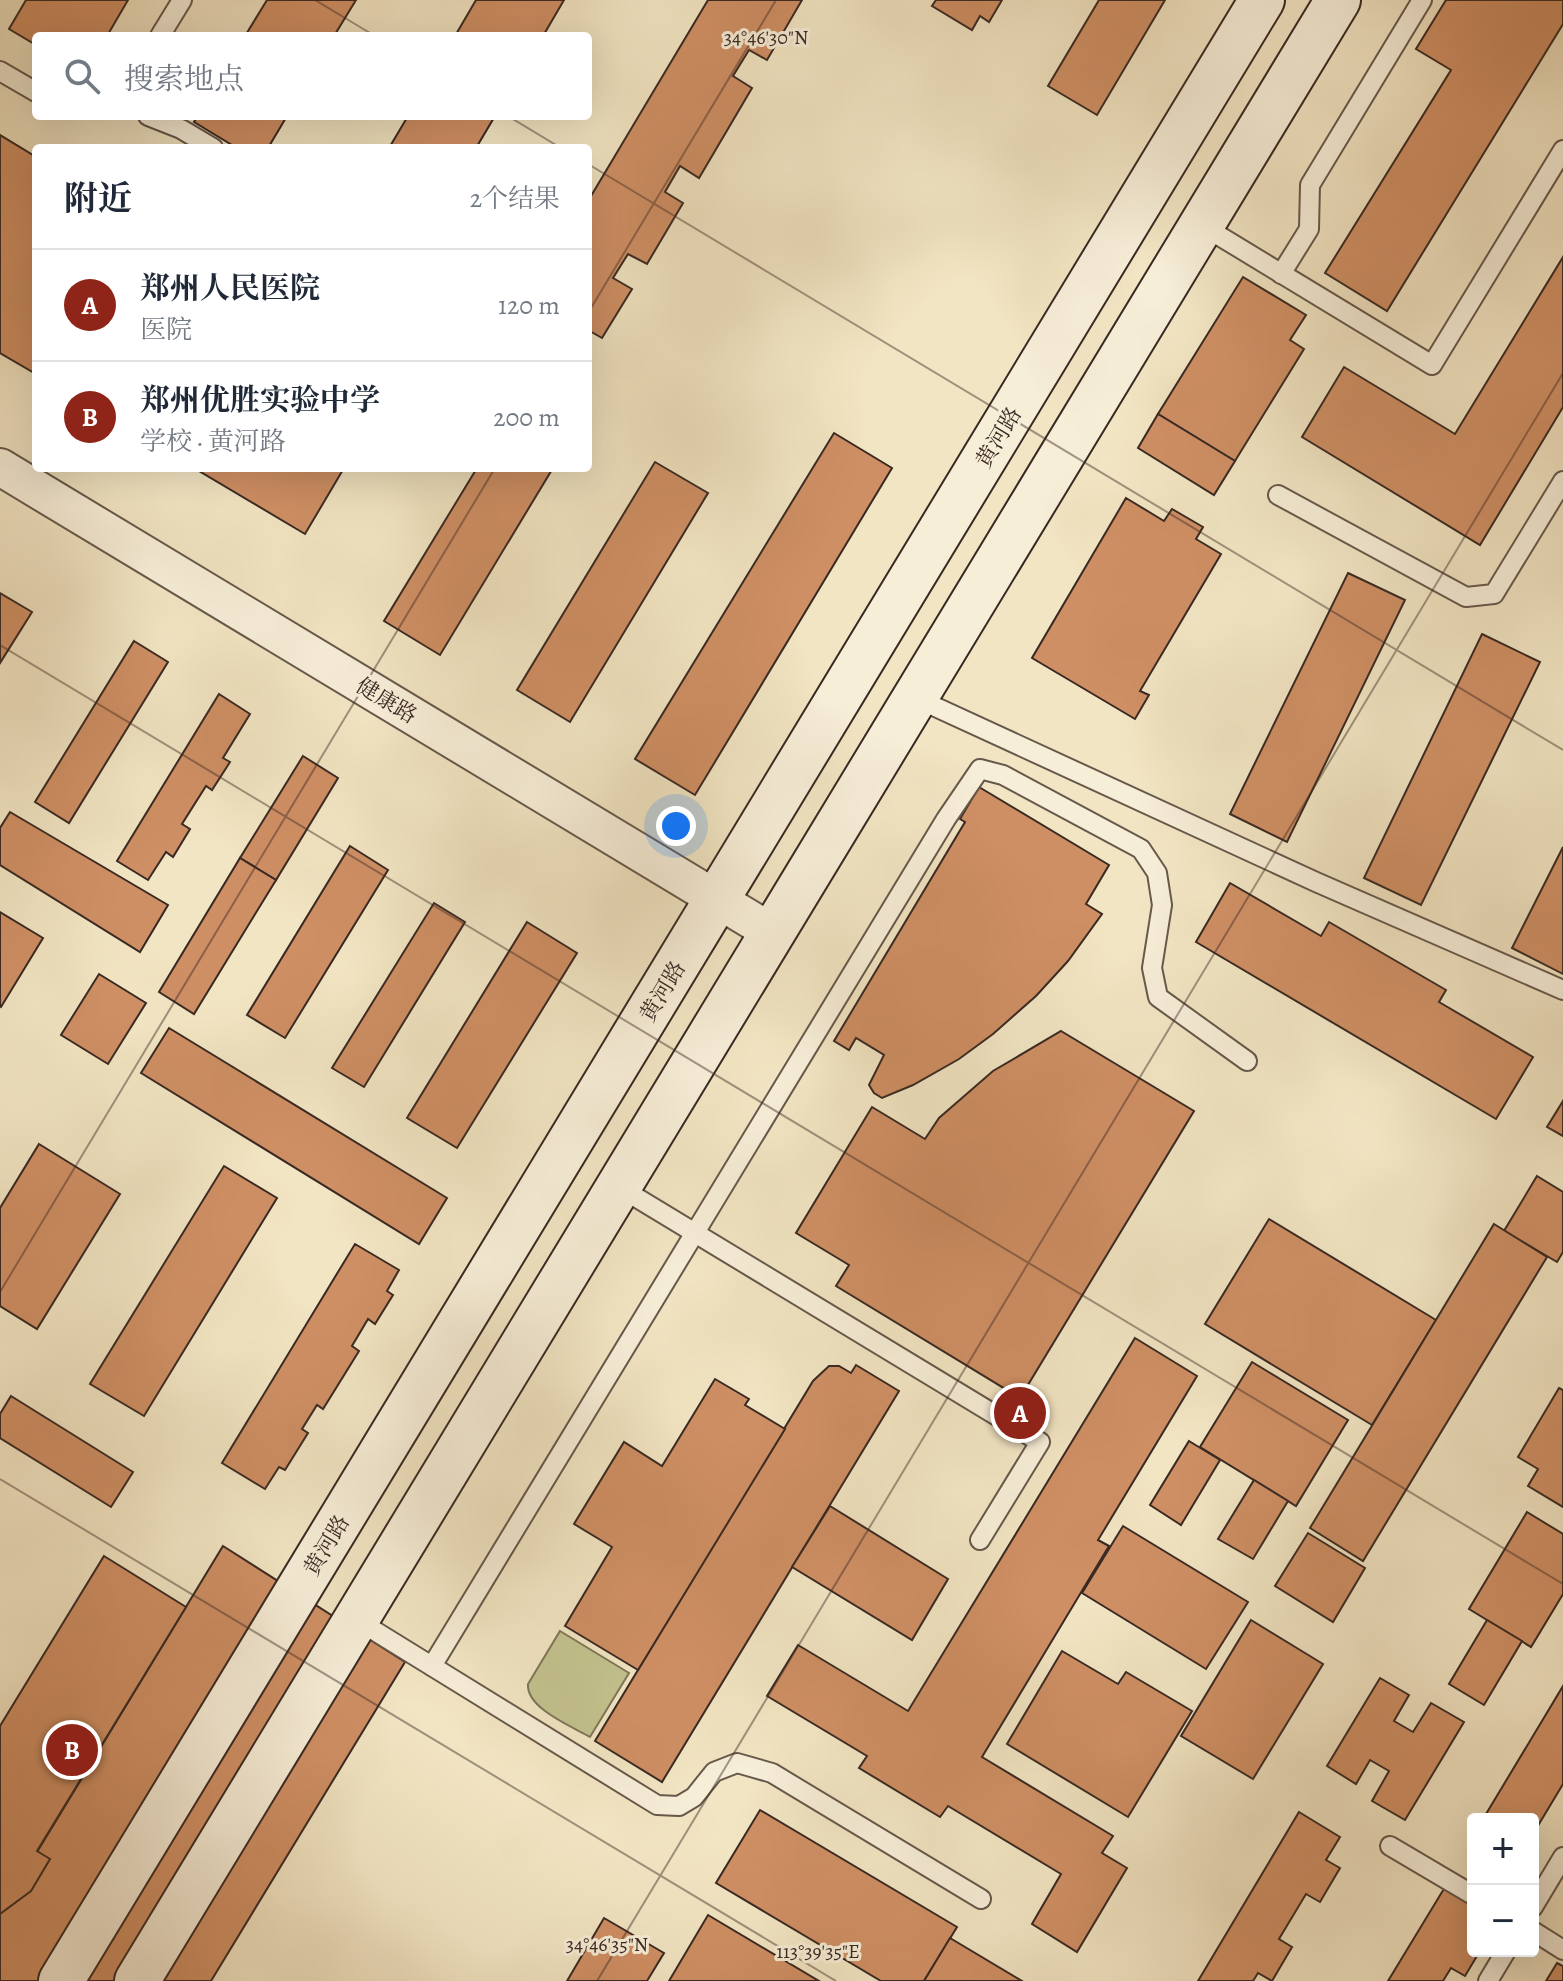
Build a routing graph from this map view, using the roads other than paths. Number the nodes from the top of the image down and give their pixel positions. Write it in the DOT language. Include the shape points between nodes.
graph roads {
  1 [pos="182,0"];
  2 [pos="1262,0"];
  3 [pos="1338,0"];
  4 [pos="1422,0"];
  5 [pos="162,32"];
  6 [pos="0,71"];
  7 [pos="32,90"];
  8 [pos="158,120"];
  9 [pos="206,144"];
  10 [pos="1563,150"];
  11 [pos="1203,226"];
  12 [pos="1281,274"];
  13 [pos="0,467"];
  14 [pos="1563,481"];
  15 [pos="1278,495"];
  16 [pos="916,698"];
  17 [pos="718,899"];
  18 [pos="773,933"];
  19 [pos="1563,990"];
  20 [pos="1247,1061"];
  21 [pos="619,1187"];
  22 [pos="695,1233"];
  23 [pos="980,1540"];
  24 [pos="357,1620"];
  25 [pos="432,1666"];
  26 [pos="1390,1846"];
  27 [pos="1563,1857"];
  28 [pos="1467,1891"];
  29 [pos="1539,1897"];
  30 [pos="981,1899"];
  31 [pos="1539,1935"];
  32 [pos="1563,1950"];
  33 [pos="1502,1957"];
  34 [pos="61,1981"];
  35 [pos="137,1981"];
  36 [pos="1488,1981"];
  1 -- 5 [label="lane"];
  2 -- 17 [label="main road, 黄河路"];
  3 -- 11 [label="main road"];
  4 -- 12 [label="lane" via="1310,185 1309,229"];
  6 -- 7 [label="lane"];
  8 -- 9 [label="lane"];
  10 -- 12 [label="lane" via="1432,365"];
  11 -- 12 [label="lane"];
  11 -- 16 [label="main road"];
  13 -- 17 [label="street, 健康路"];
  14 -- 15 [label="lane" via="1494,594 1466,597"];
  16 -- 18 [label="main road"];
  16 -- 19 [label="lane"];
  17 -- 18 [label="street, 健康路"];
  17 -- 34 [label="main road, 黄河路"];
  18 -- 21 [label="main road"];
  20 -- 22 [label="lane" via="1158,997 1152,968 1162,905 1157,873 1141,849 1003,775 980,769"];
  21 -- 22 [label="lane"];
  21 -- 24 [label="main road"];
  22 -- 23 [label="lane" via="1040,1442"];
  22 -- 25 [label="lane"];
  24 -- 25 [label="lane"];
  24 -- 35 [label="main road"];
  25 -- 30 [label="lane" via="657,1805 679,1806 714,1772 737,1763 772,1773"];
  26 -- 28 [label="lane"];
  27 -- 29 [label="lane"];
  31 -- 32 [label="lane"];
  33 -- 36 [label="lane"];
}
